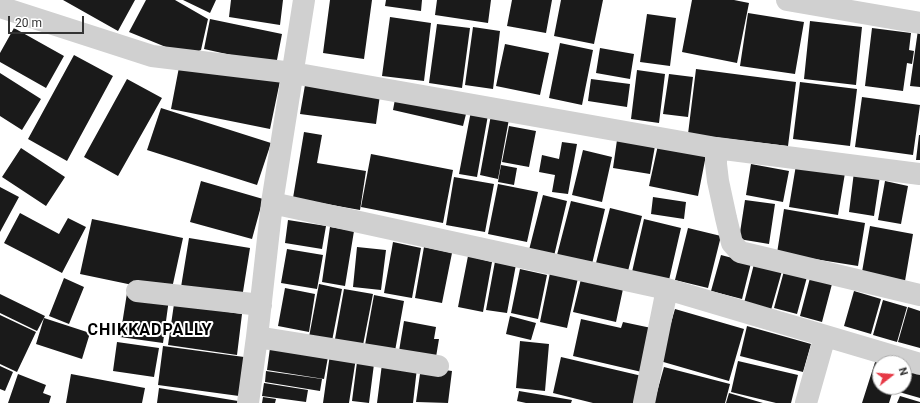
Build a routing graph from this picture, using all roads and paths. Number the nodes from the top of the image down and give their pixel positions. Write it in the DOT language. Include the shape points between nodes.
graph roads {
  1 [pos="304,0"];
  2 [pos="787,0"];
  3 [pos="1,9"];
  4 [pos="920,23"];
  5 [pos="293,73"];
  6 [pos="716,148"];
  7 [pos="920,174"];
  8 [pos="272,203"];
  9 [pos="667,289"];
  10 [pos="137,291"];
  11 [pos="920,295"];
  12 [pos="261,304"];
  13 [pos="825,336"];
  14 [pos="257,337"];
  15 [pos="920,364"];
  16 [pos="438,366"];
  17 [pos="248,403"];
  18 [pos="644,403"];
  19 [pos="806,403"];
  1 -- 5 [label="street"];
  2 -- 4 [label="street"];
  3 -- 5 [label="street" via="152,56"];
  5 -- 6 [label="street"];
  5 -- 8 [label="street"];
  6 -- 7 [label="street"];
  6 -- 11 [label="street" via="718,181 726,218 732,243 740,252"];
  8 -- 9 [label="street"];
  8 -- 12 [label="street"];
  9 -- 13 [label="street"];
  9 -- 18 [label="street"];
  10 -- 12 [label="street"];
  12 -- 14 [label="street"];
  13 -- 15 [label="street"];
  13 -- 19 [label="street"];
  14 -- 16 [label="street"];
  14 -- 17 [label="street"];
}
